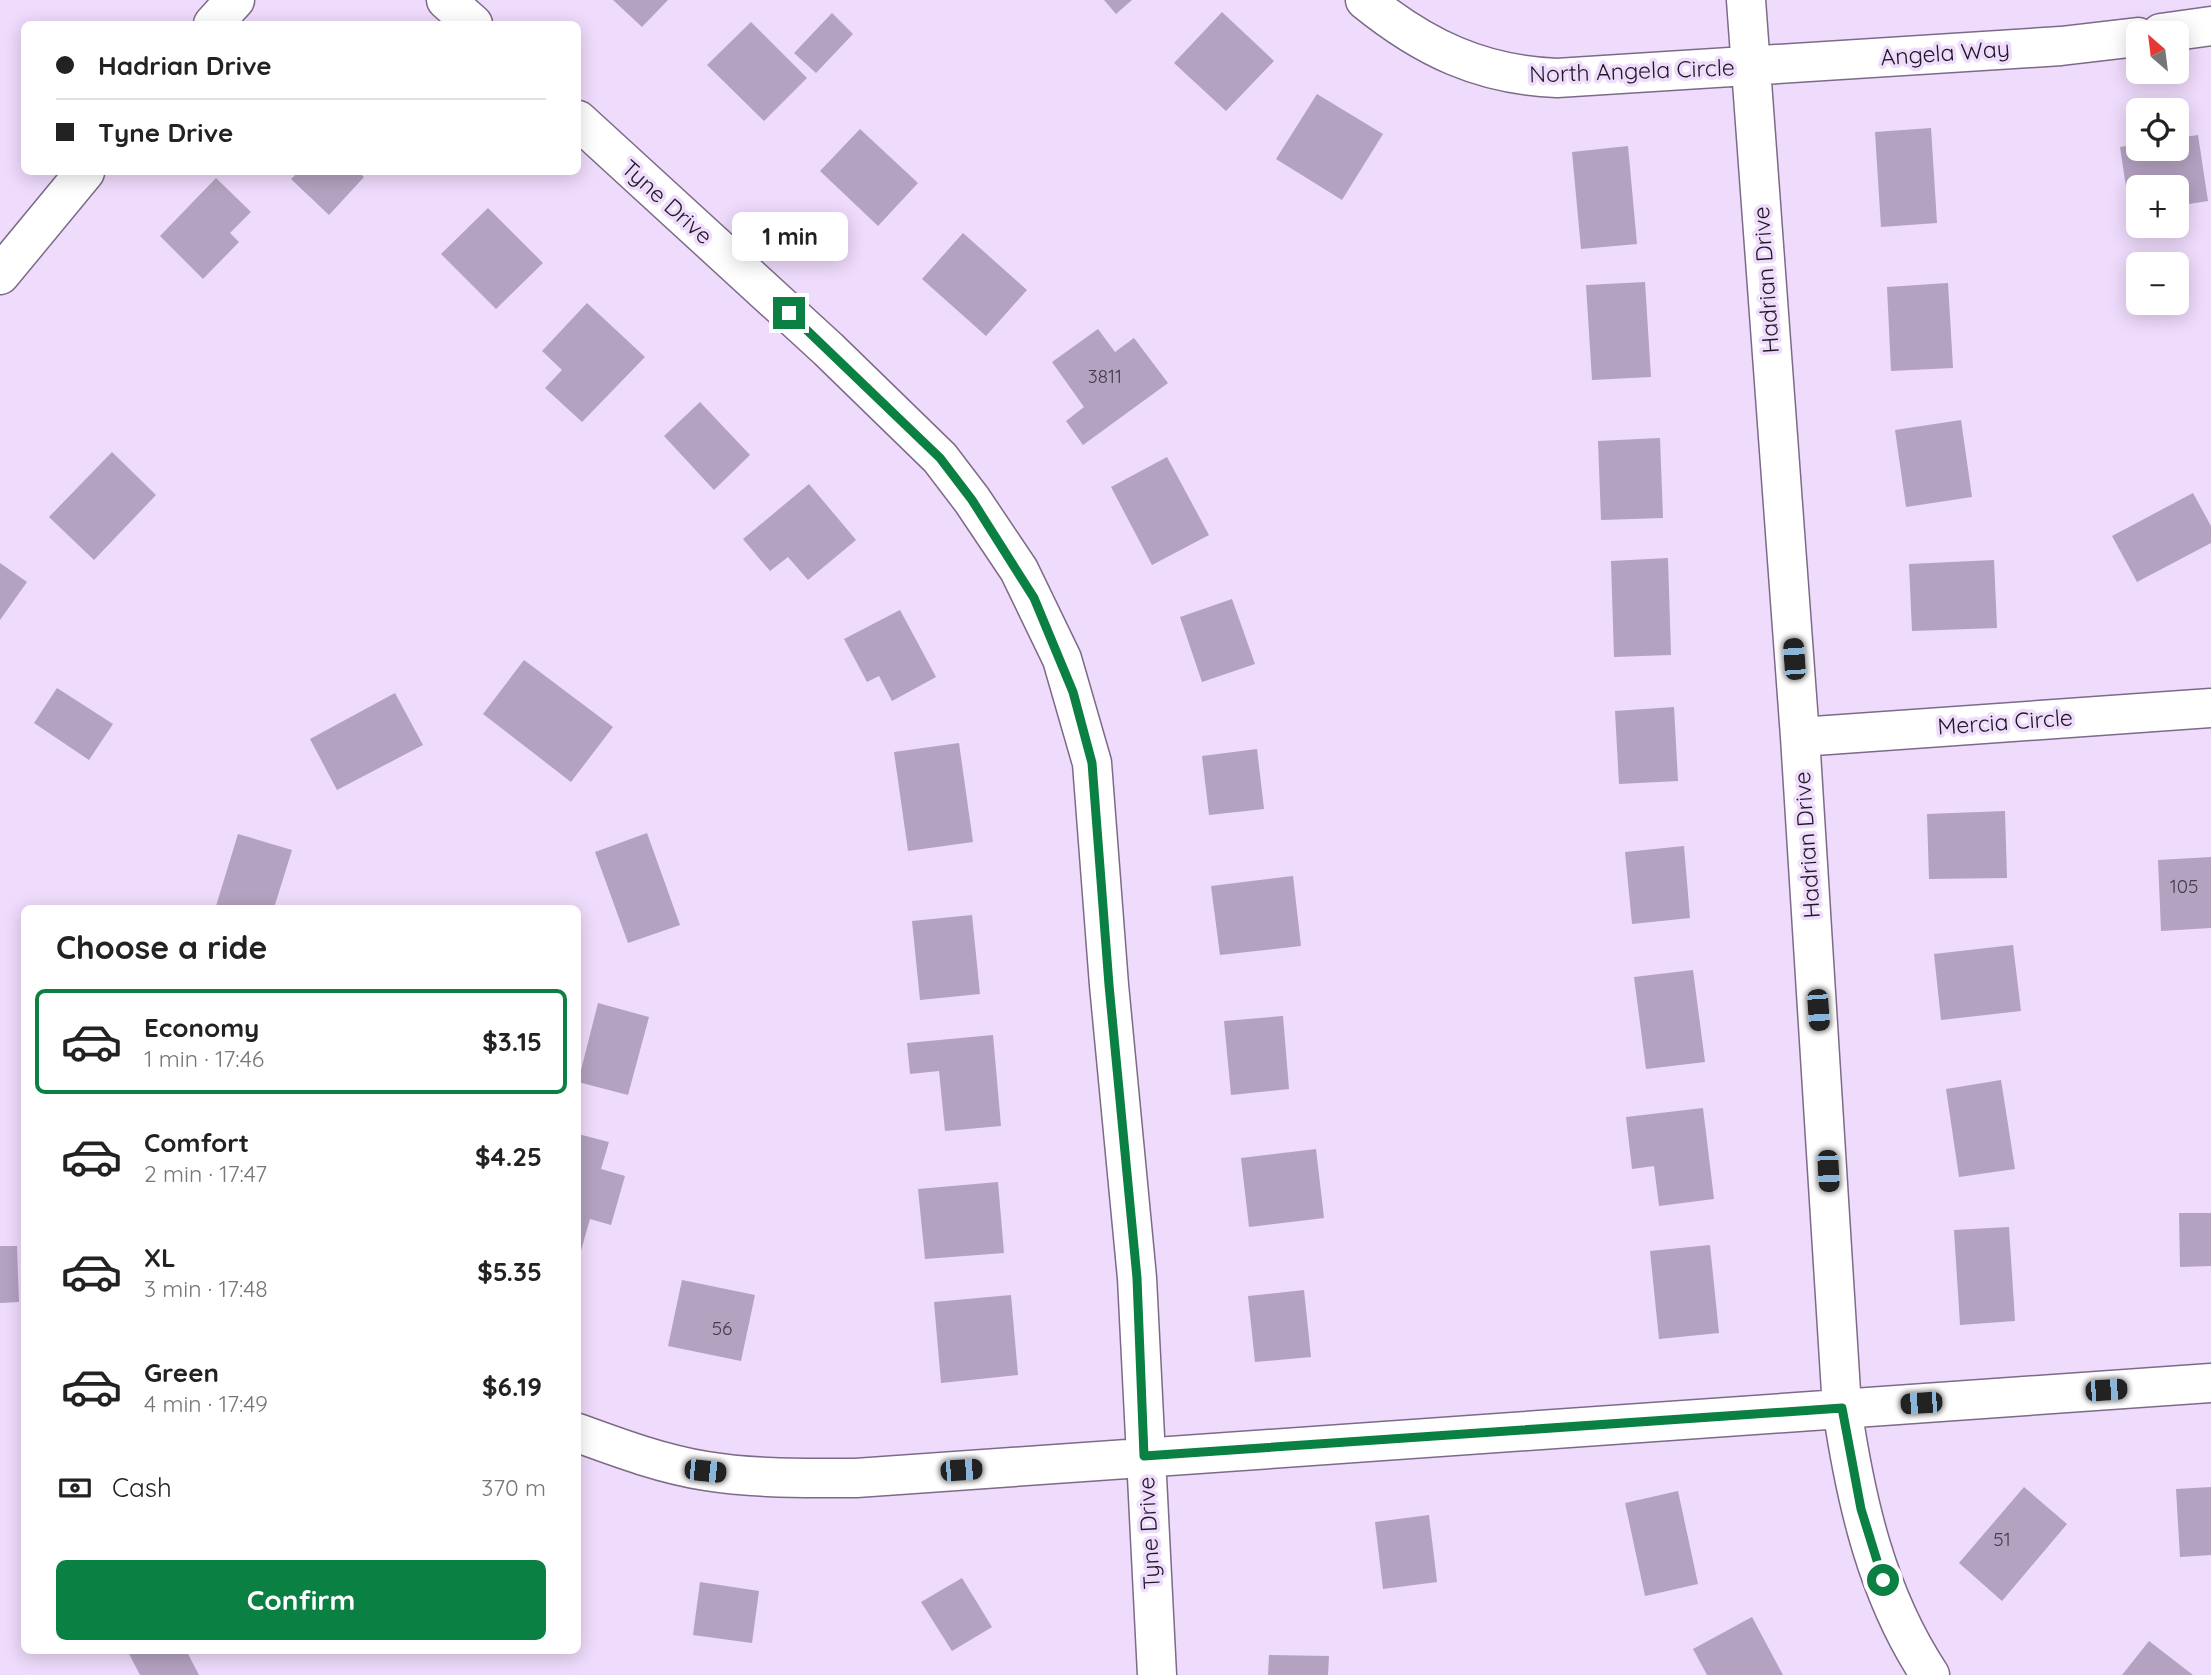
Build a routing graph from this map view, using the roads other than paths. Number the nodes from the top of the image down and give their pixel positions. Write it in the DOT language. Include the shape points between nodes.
graph roads {
  1 [pos="235,0"];
  2 [pos="446,0"];
  3 [pos="1365,0"];
  4 [pos="1746,0"];
  5 [pos="216,21"];
  6 [pos="470,21"];
  7 [pos="2211,26"];
  8 [pos="2189,29"];
  9 [pos="2126,38"];
  10 [pos="1751,66"];
  11 [pos="581,123"];
  12 [pos="83,175"];
  13 [pos="0,275"];
  14 [pos="2211,708"];
  15 [pos="1800,737"];
  16 [pos="2211,1383"];
  17 [pos="1842,1408"];
  18 [pos="581,1434"];
  19 [pos="1144,1456"];
  20 [pos="1157,1675"];
  21 [pos="1930,1675"];
  1 -- 5 [label="street"];
  2 -- 6 [label="street"];
  3 -- 10 [label="street, North Angela Circle" via="1459,59 1519,76 1557,78"];
  4 -- 10 [label="street, Hadrian Drive"];
  7 -- 8 [label="street"];
  9 -- 10 [label="street, Angela Way"];
  10 -- 15 [label="street, Hadrian Drive"];
  11 -- 19 [label="street, Tyne Drive" via="940,458 1019,570 1062,659 1092,763 1137,1278"];
  12 -- 13 [label="street"];
  14 -- 15 [label="street, Mercia Circle"];
  15 -- 17 [label="street, Hadrian Drive"];
  16 -- 17 [label="street"];
  17 -- 19 [label="street"];
  17 -- 21 [label="street, Hadrian Drive" via="1875,1562 1897,1617"];
  18 -- 19 [label="street" via="705,1471 771,1478 856,1478"];
  19 -- 20 [label="street, Tyne Drive"];
}
